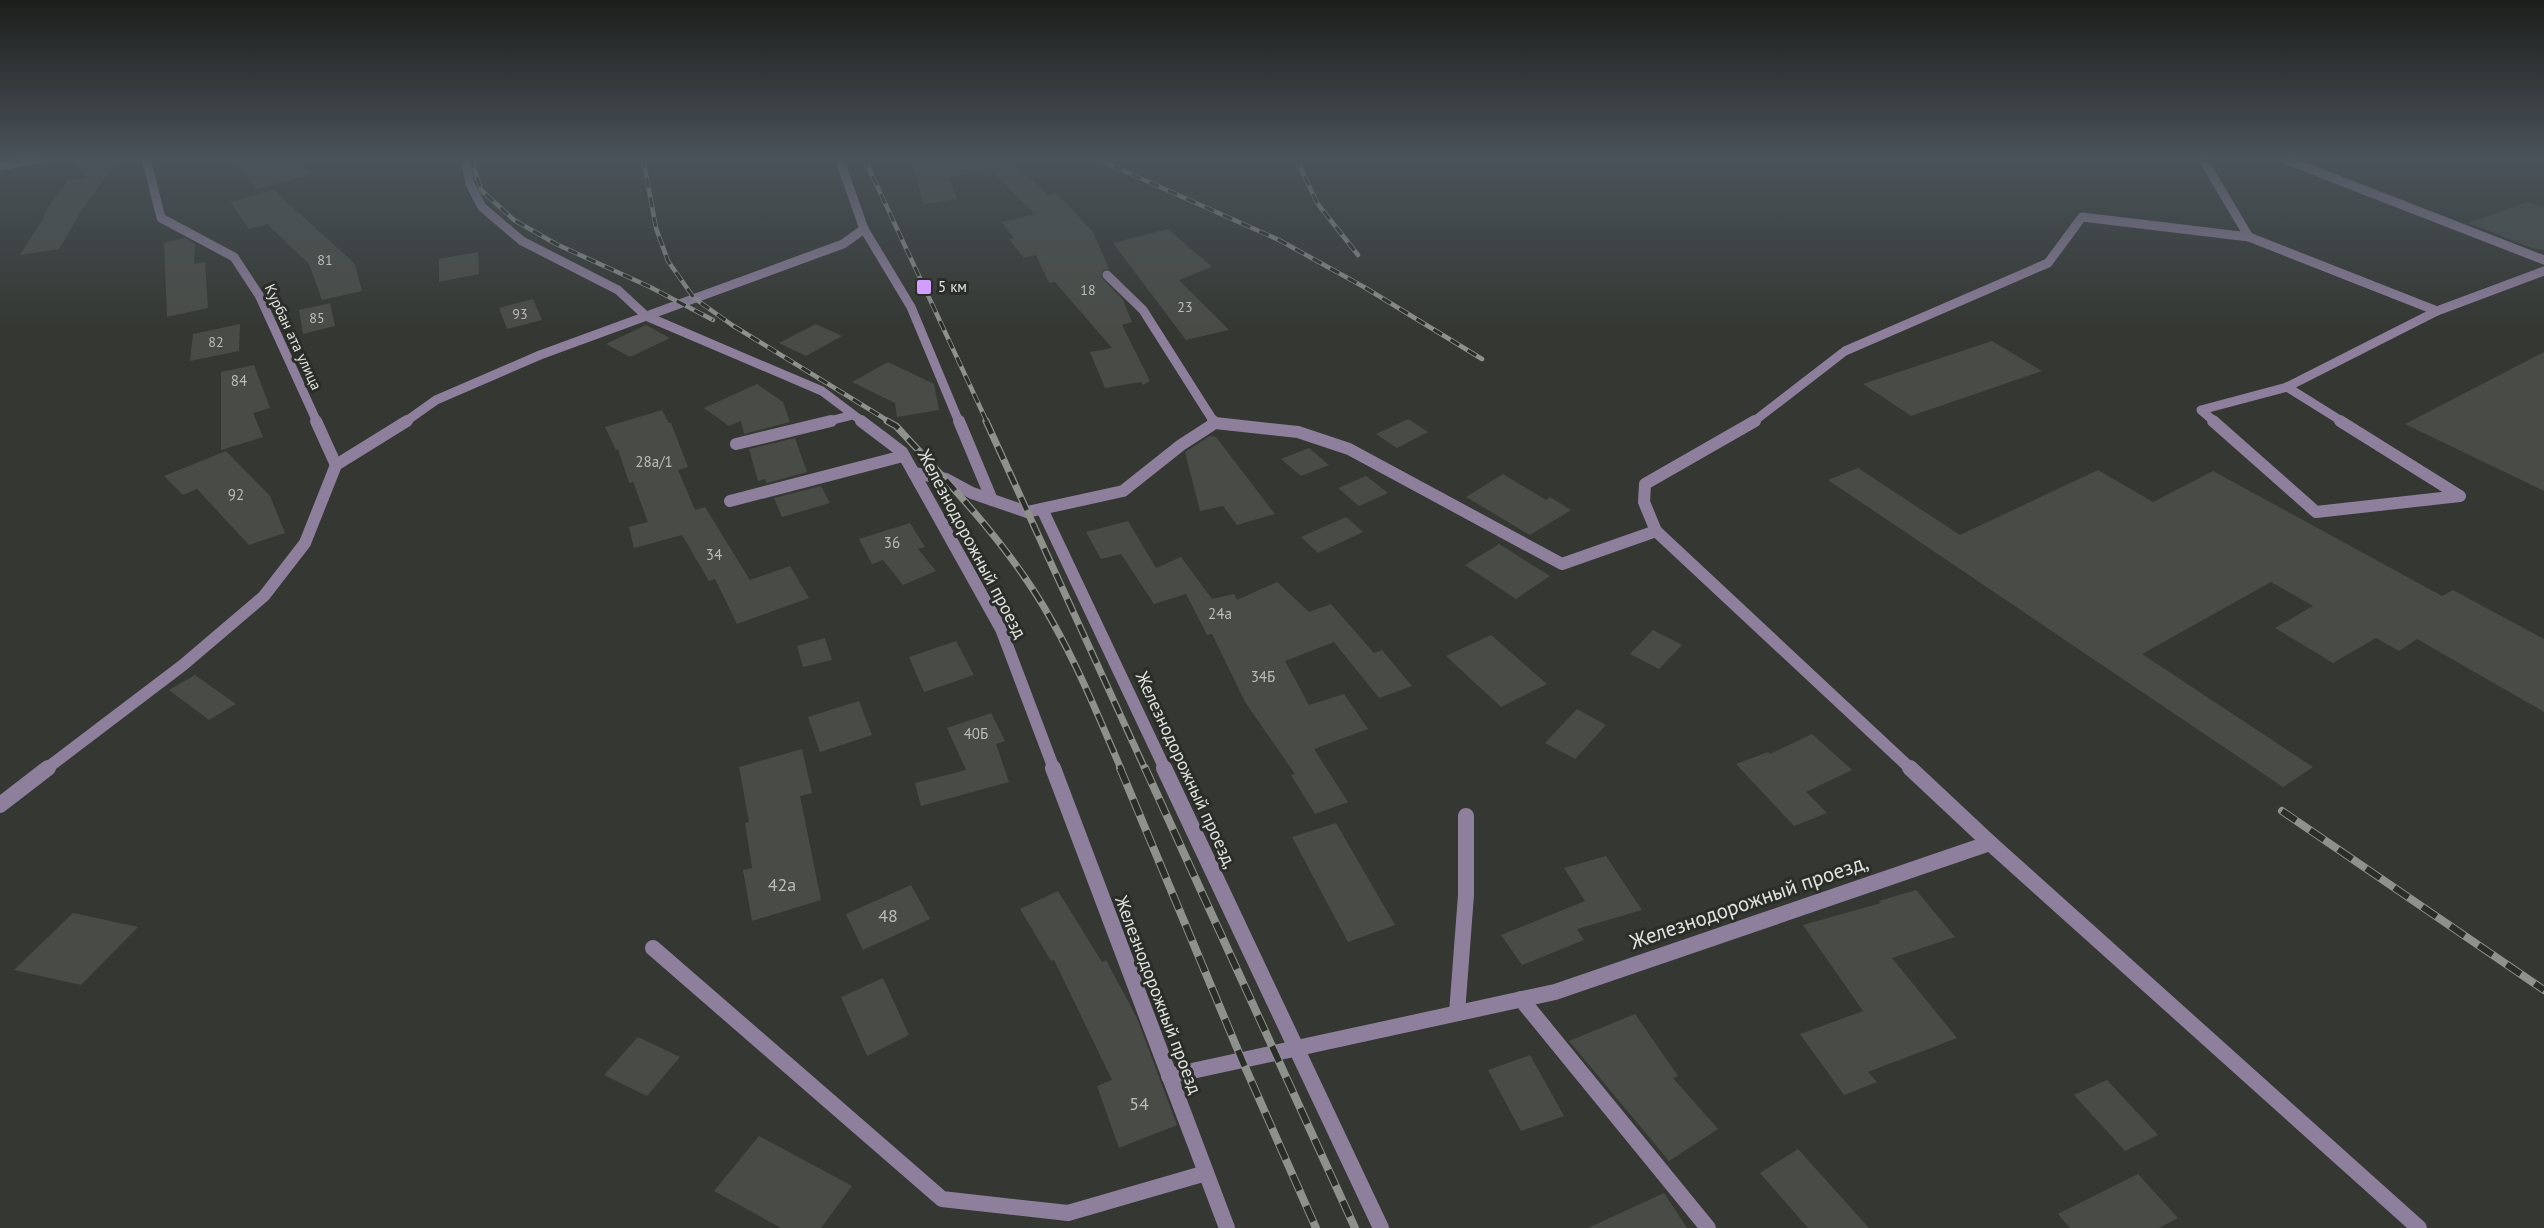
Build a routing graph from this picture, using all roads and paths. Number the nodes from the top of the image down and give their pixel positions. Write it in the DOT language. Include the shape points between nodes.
graph roads {
  1 [pos="160,215"];
  2 [pos="492,215"];
  3 [pos="859,215"];
  4 [pos="2236,215"];
  5 [pos="2428,215"];
  6 [pos="864,229"];
  7 [pos="2249,237"];
  8 [pos="2544,261"];
  9 [pos="2544,271"];
  10 [pos="1107,275"];
  11 [pos="2437,311"];
  12 [pos="645,316"];
  13 [pos="2287,387"];
  14 [pos="854,415"];
  15 [pos="1215,423"];
  16 [pos="736,444"];
  17 [pos="903,456"];
  18 [pos="336,465"];
  19 [pos="914,473"];
  20 [pos="992,500"];
  21 [pos="730,501"];
  22 [pos="1041,508"];
  23 [pos="1656,531"];
  24 [pos="0,805"];
  25 [pos="1466,816"];
  26 [pos="1990,843"];
  27 [pos="652,948"];
  28 [pos="1521,999"];
  29 [pos="1457,1013"];
  30 [pos="1296,1048"];
  31 [pos="1169,1076"];
  32 [pos="1206,1173"];
  33 [pos="1227,1228"];
  34 [pos="1381,1228"];
  35 [pos="1708,1228"];
  36 [pos="2419,1228"];
  1 -- 18 [label="street, Курбан ата улица" via="234,257 259,295"];
  2 -- 12 [label="street, Железнодорожный проезд" via="522,241 618,290"];
  3 -- 6 [label="street"];
  4 -- 7 [label="street"];
  5 -- 8 [label="street"];
  6 -- 12 [label="street" via="843,244"];
  6 -- 20 [label="street" via="911,307"];
  7 -- 11 [label="street"];
  7 -- 23 [label="street" via="2082,217 2048,263 1845,351 1756,420 1645,484 1644,502"];
  9 -- 11 [label="street"];
  10 -- 15 [label="street" via="1143,310"];
  11 -- 13 [label="street"];
  12 -- 14 [label="street, Железнодорожный проезд" via="822,391"];
  12 -- 18 [label="street" via="435,400"];
  13 -- 13 [label="street" via="2315,405 2460,496 2316,512 2201,410"];
  14 -- 16 [label="street"];
  14 -- 17 [label="street, Железнодорожный проезд"];
  15 -- 22 [label="street" via="1123,491"];
  15 -- 23 [label="street" via="1298,432 1349,449 1562,564"];
  17 -- 19 [label="street, Железнодорожный проезд"];
  17 -- 21 [label="street"];
  18 -- 24 [label="street" via="305,543 264,596 183,665"];
  19 -- 20 [label="street" via="946,479"];
  19 -- 31 [label="street, Железнодорожный проезд" via="1001,629"];
  20 -- 22 [label="street" via="1028,512"];
  22 -- 30 [label="street, Железнодорожный проезд,"];
  23 -- 26 [label="street"];
  25 -- 29 [label="street" via="1466,896"];
  26 -- 28 [label="street, Железнодорожный проезд," via="1555,992"];
  26 -- 36 [label="street"];
  27 -- 32 [label="street" via="942,1199 1068,1213"];
  28 -- 29 [label="street, Железнодорожный проезд,"];
  28 -- 35 [label="street"];
  29 -- 30 [label="street, Железнодорожный проезд,"];
  30 -- 31 [label="street, Железнодорожный проезд,"];
  30 -- 34 [label="street, Железнодорожный проезд,"];
  31 -- 32 [label="street, Железнодорожный проезд"];
  32 -- 33 [label="street, Железнодорожный проезд"];
}
